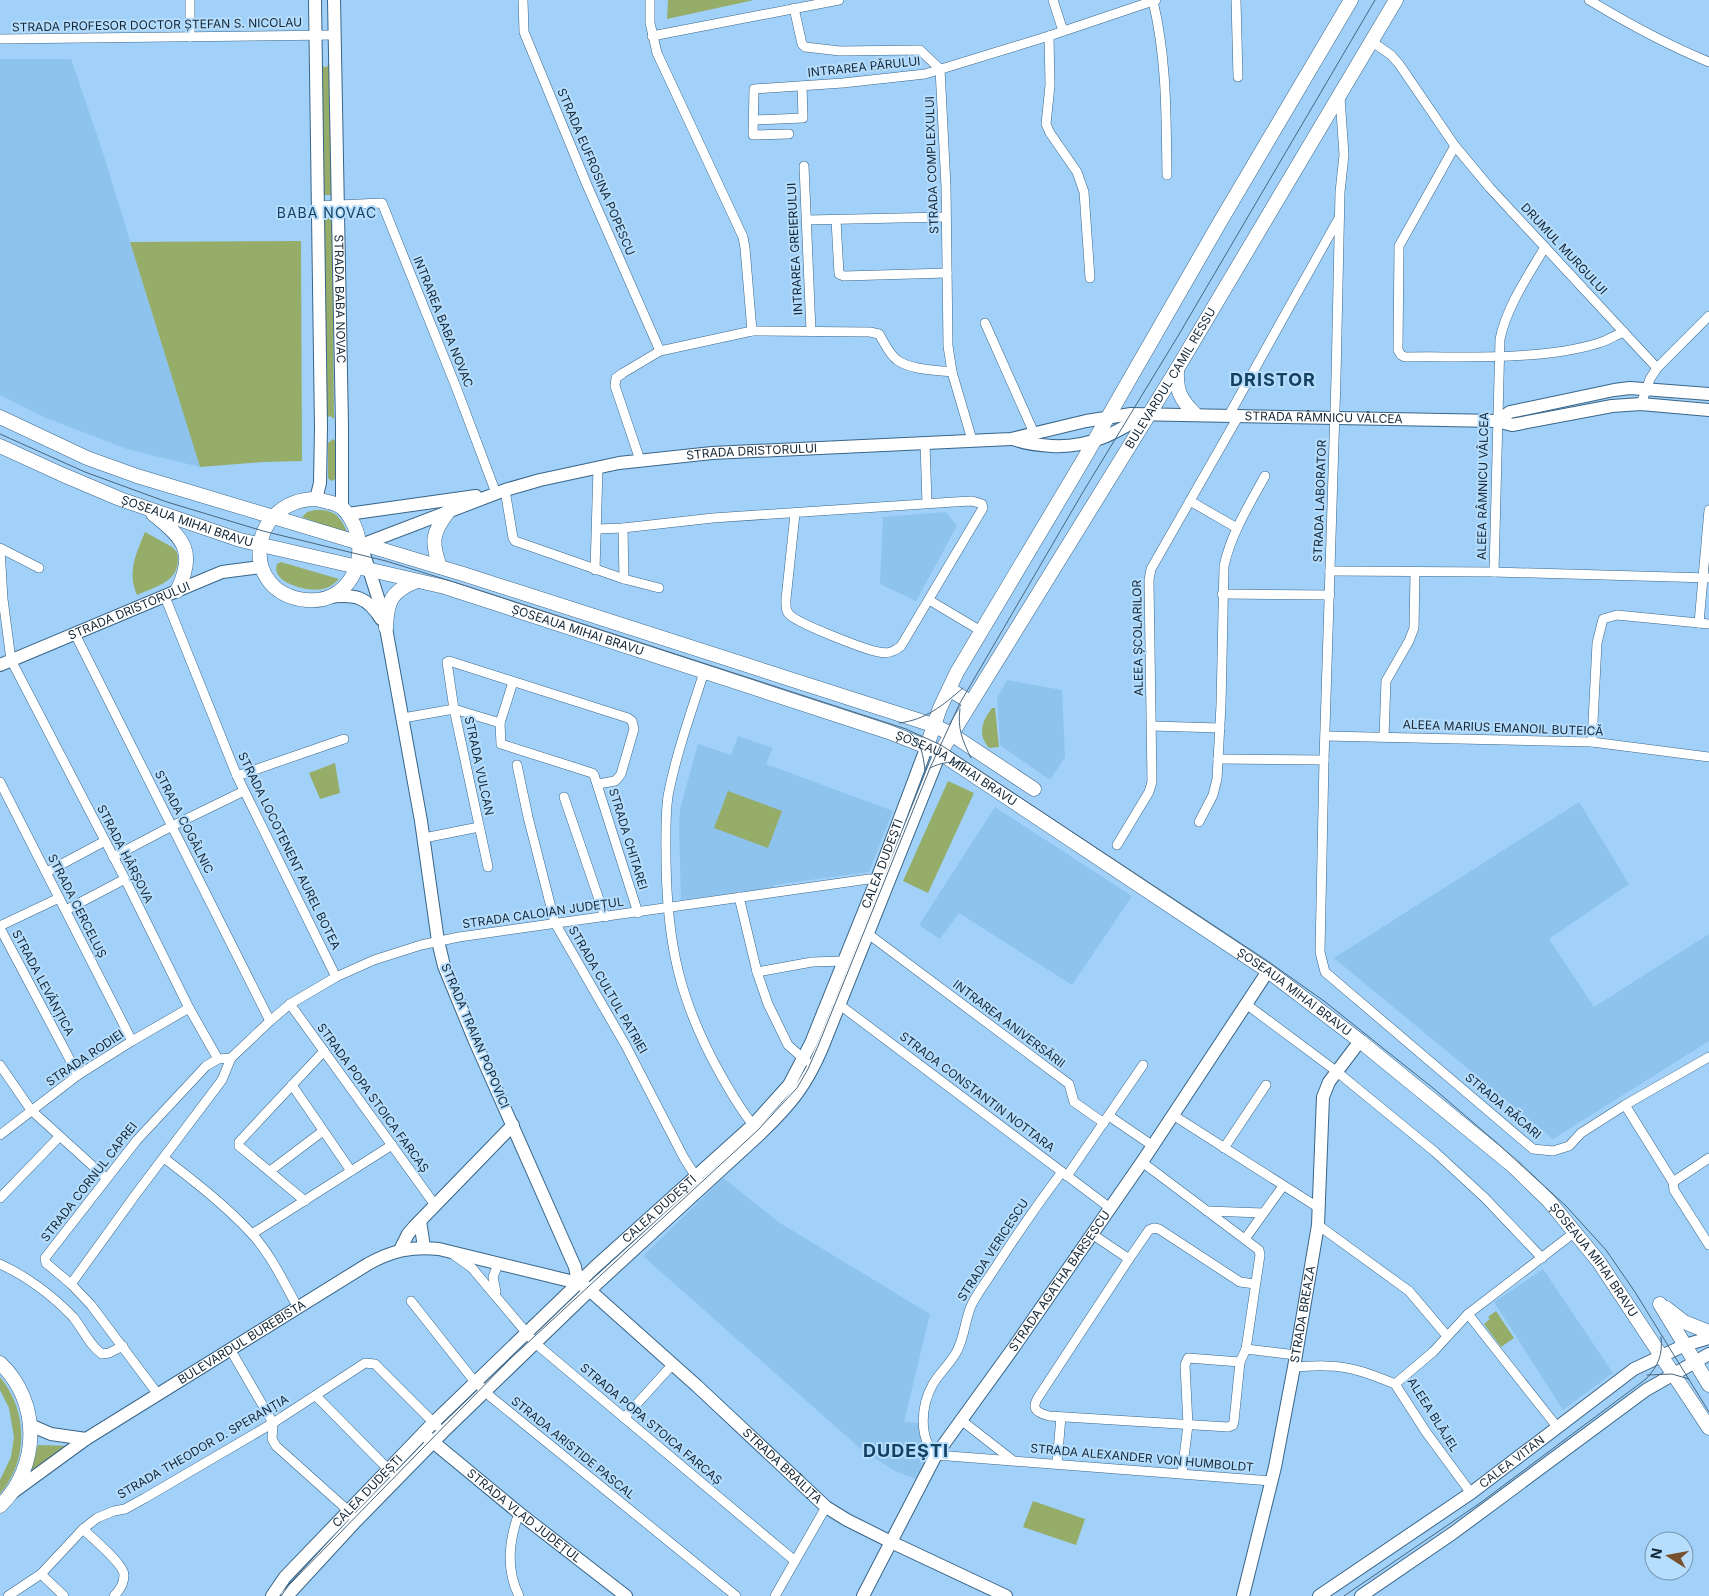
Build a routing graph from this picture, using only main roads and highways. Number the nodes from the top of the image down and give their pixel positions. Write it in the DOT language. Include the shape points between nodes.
graph roads {
  1 [pos="1352,0"];
  2 [pos="1396,0"];
  3 [pos="1177,369"];
  4 [pos="1195,414"];
  5 [pos="0,417"];
  6 [pos="0,446"];
  7 [pos="147,509"];
  8 [pos="448,512"];
  9 [pos="272,516"];
  10 [pos="259,544"];
  11 [pos="360,544"];
  12 [pos="440,567"];
  13 [pos="363,568"];
  14 [pos="417,580"];
  15 [pos="171,594"];
  16 [pos="386,628"];
  17 [pos="949,689"];
  18 [pos="970,702"];
  19 [pos="902,714"];
  20 [pos="933,725"];
  21 [pos="951,734"];
  22 [pos="895,735"];
  23 [pos="926,746"];
  24 [pos="940,753"];
  25 [pos="980,753"];
  26 [pos="968,771"];
  27 [pos="1034,789"];
  28 [pos="1709,1332"];
  29 [pos="0,1363"];
  30 [pos="1709,1385"];
  31 [pos="1709,1428"];
  32 [pos="0,1506"];
  1 -- 17 [label="main road"];
  2 -- 3 [label="main road, BULEVARDUL CAMIL RESSU"];
  3 -- 4 [label="main road" via="1180,396"];
  3 -- 18 [label="main road, BULEVARDUL CAMIL RESSU"];
  5 -- 9 [label="main road, ȘOSEAUA MIHAI BRAVU" via="112,467"];
  6 -- 7 [label="main road, ȘOSEAUA MIHAI BRAVU"];
  7 -- 10 [label="main road, ȘOSEAUA MIHAI BRAVU"];
  7 -- 15 [label="main road" via="176,535 187,554 186,572"];
  8 -- 12 [label="main road" via="438,524 435,537"];
  9 -- 10 [label="main road"];
  9 -- 11 [label="main road, ȘOSEAUA MIHAI BRAVU"];
  9 -- 11 [label="main road" via="302,500 333,503 345,511 356,528"];
  10 -- 13 [label="main road, ȘOSEAUA MIHAI BRAVU"];
  10 -- 13 [label="main road" via="261,567 274,585 285,593 308,600 339,591"];
  11 -- 12 [label="main road, ȘOSEAUA MIHAI BRAVU"];
  11 -- 13 [label="main road"];
  12 -- 19 [label="main road, ȘOSEAUA MIHAI BRAVU"];
  13 -- 14 [label="main road, ȘOSEAUA MIHAI BRAVU"];
  14 -- 16 [label="main road" via="396,592 388,607"];
  14 -- 22 [label="main road, ȘOSEAUA MIHAI BRAVU"];
  17 -- 18 [label="main road"];
  17 -- 20 [label="main road"];
  18 -- 21 [label="main road, BULEVARDUL CAMIL RESSU"];
  19 -- 20 [label="main road, ȘOSEAUA MIHAI BRAVU"];
  19 -- 22 [label="main road"];
  20 -- 21 [label="main road, ȘOSEAUA MIHAI BRAVU"];
  20 -- 23 [label="main road"];
  21 -- 24 [label="main road, BULEVARDUL CAMIL RESSU"];
  21 -- 25 [label="main road, ȘOSEAUA MIHAI BRAVU"];
  22 -- 23 [label="main road, ȘOSEAUA MIHAI BRAVU"];
  23 -- 24 [label="main road, ȘOSEAUA MIHAI BRAVU"];
  24 -- 26 [label="main road, ȘOSEAUA MIHAI BRAVU"];
  25 -- 26 [label="main road"];
  25 -- 27 [label="main road, ȘOSEAUA MIHAI BRAVU"];
  26 -- 31 [label="main road, ȘOSEAUA MIHAI BRAVU" via="1268,971 1514,1166 1549,1201 1599,1262"];
  28 -- 30 [label="main road" via="1684,1322 1660,1304"];
  29 -- 32 [label="main road" via="21,1391 30,1424 27,1462 20,1480"];
}
